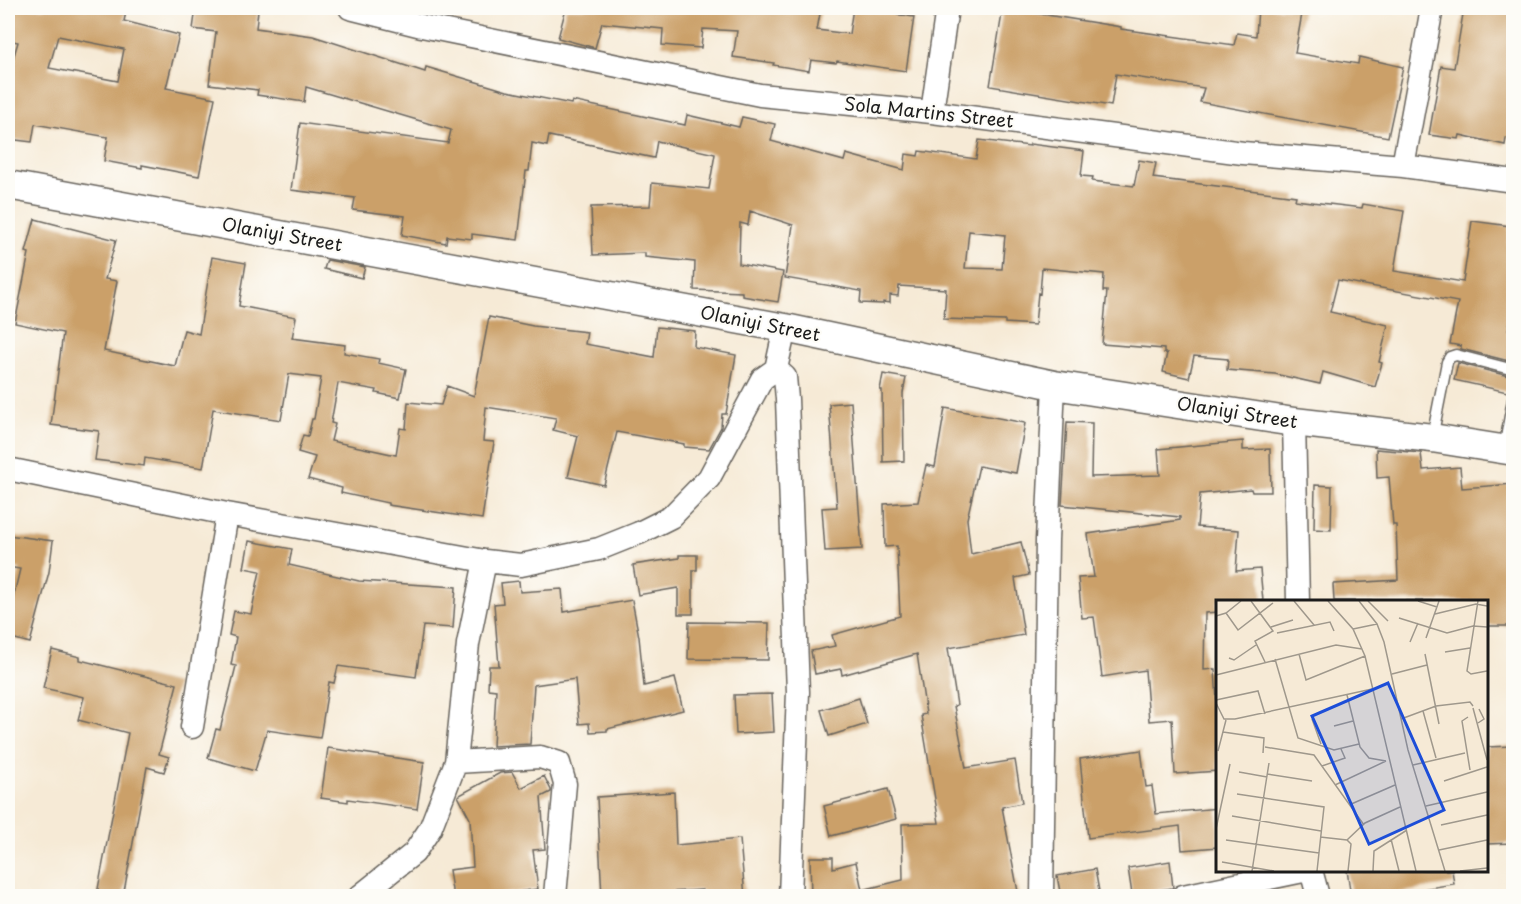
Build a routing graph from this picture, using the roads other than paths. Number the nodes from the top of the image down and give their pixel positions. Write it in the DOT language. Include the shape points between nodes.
graph roads {
  1 [pos="350,8"];
  2 [pos="948,8"];
  3 [pos="1431,8"];
  4 [pos="425,17"];
  5 [pos="932,112"];
  6 [pos="1403,166"];
  7 [pos="1514,181"];
  8 [pos="8,185"];
  9 [pos="785,328"];
  10 [pos="776,369"];
  11 [pos="1514,370"];
  12 [pos="1053,384"];
  13 [pos="1514,394"];
  14 [pos="1294,422"];
  15 [pos="1432,438"];
  16 [pos="1509,450"];
  17 [pos="8,469"];
  18 [pos="227,514"];
  19 [pos="485,561"];
  20 [pos="1298,600"];
  21 [pos="192,727"];
  22 [pos="456,762"];
  23 [pos="1305,871"];
  24 [pos="1310,871"];
  25 [pos="360,897"];
  26 [pos="555,897"];
  27 [pos="790,897"];
  28 [pos="1042,897"];
  29 [pos="1183,897"];
  30 [pos="1318,897"];
  1 -- 4 [label="street, Sola Martins Street"];
  2 -- 5 [label="street"];
  3 -- 6 [label="street"];
  4 -- 5 [label="street, Sola Martins Street" via="760,95"];
  5 -- 6 [label="street, Sola Martins Street" via="1243,153"];
  6 -- 7 [label="street, Sola Martins Street"];
  8 -- 9 [label="street, Olaniyi Street"];
  9 -- 10 [label="street"];
  9 -- 12 [label="street, Olaniyi Street"];
  10 -- 19 [label="street" via="762,379 709,477 671,517 599,549 521,566"];
  10 -- 27 [label="street" via="785,377 787,399 798,692"];
  11 -- 15 [label="lane" via="1456,355 1450,357"];
  12 -- 14 [label="street, Olaniyi Street"];
  12 -- 28 [label="street"];
  13 -- 16 [label="lane"];
  14 -- 15 [label="street, Olaniyi Street"];
  14 -- 20 [label="street"];
  15 -- 16 [label="street, Olaniyi Street"];
  17 -- 18 [label="street"];
  18 -- 19 [label="street"];
  18 -- 21 [label="street"];
  19 -- 22 [label="street" via="468,644"];
  22 -- 25 [label="street" via="430,829 414,853"];
  22 -- 26 [label="street" via="540,757 560,763 565,784"];
  23 -- 29 [label="street"];
  24 -- 30 [label="street"];
}
